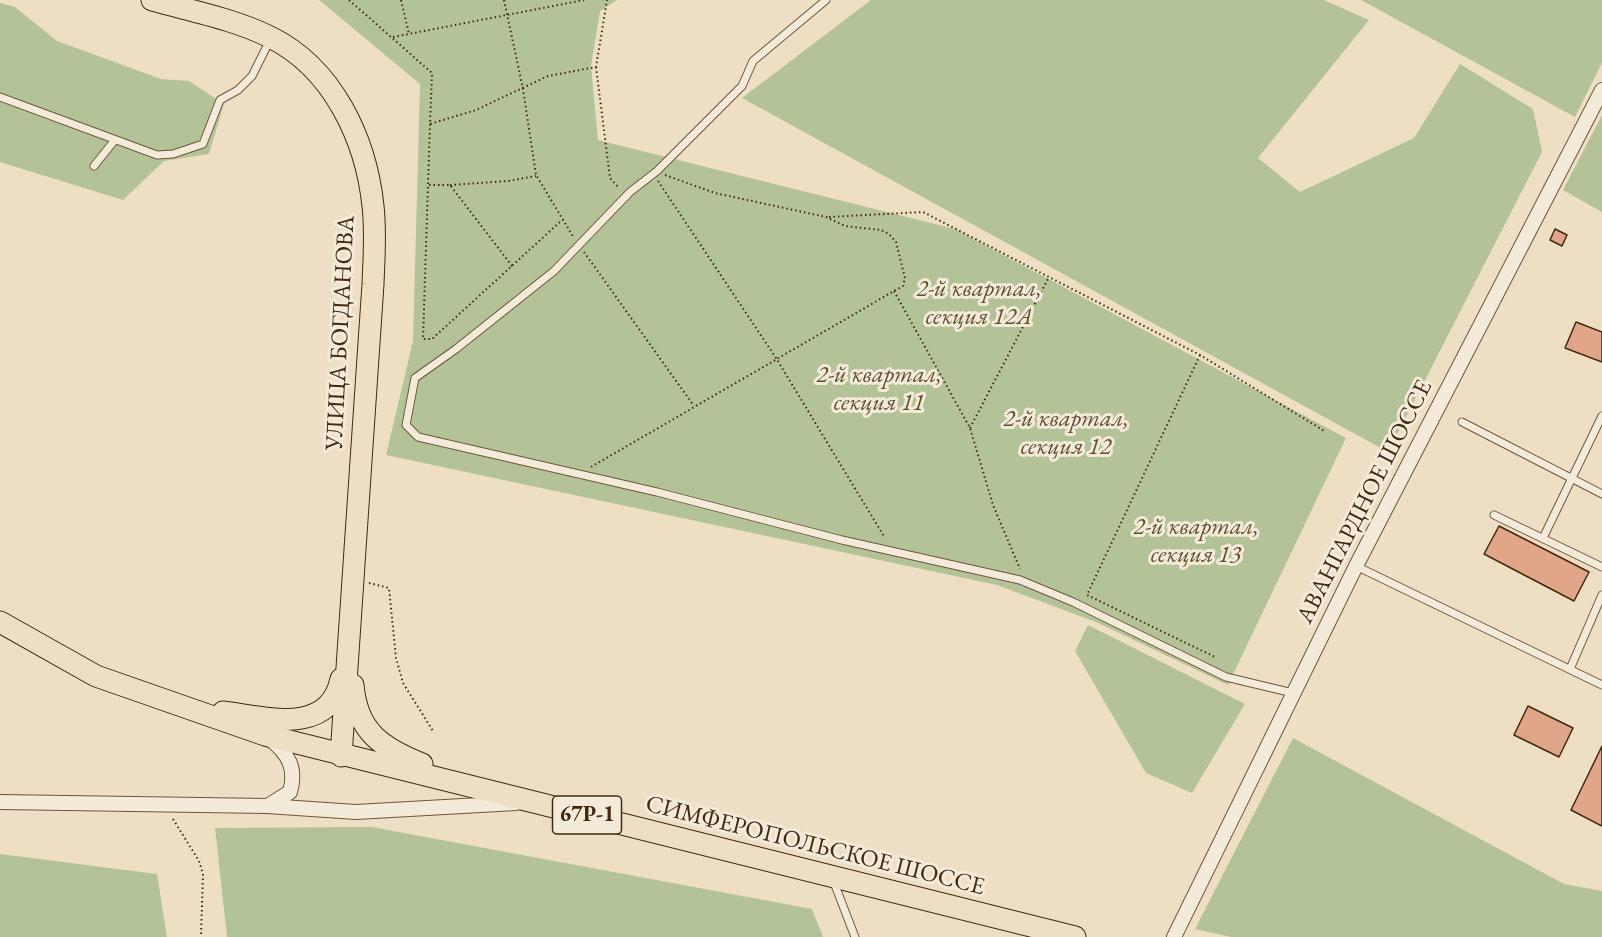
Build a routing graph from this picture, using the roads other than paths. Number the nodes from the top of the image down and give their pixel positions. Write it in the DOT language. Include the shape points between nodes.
graph roads {
  1 [pos="152,0"];
  2 [pos="826,0"];
  3 [pos="271,37"];
  4 [pos="1602,90"];
  5 [pos="0,97"];
  6 [pos="114,141"];
  7 [pos="94,166"];
  8 [pos="1602,416"];
  9 [pos="1462,422"];
  10 [pos="1571,479"];
  11 [pos="1602,494"];
  12 [pos="1494,515"];
  13 [pos="1543,538"];
  14 [pos="1356,566"];
  15 [pos="1602,567"];
  16 [pos="1602,595"];
  17 [pos="0,622"];
  18 [pos="349,637"];
  19 [pos="1570,669"];
  20 [pos="1602,685"];
  21 [pos="1293,693"];
  22 [pos="183,708"];
  23 [pos="265,735"];
  24 [pos="341,756"];
  25 [pos="490,791"];
  26 [pos="0,802"];
  27 [pos="535,802"];
  28 [pos="267,806"];
  29 [pos="832,878"];
  30 [pos="855,937"];
  31 [pos="1075,937"];
  32 [pos="1174,937"];
  1 -- 3 [label="main road, УЛИЦА БОГДАНОВА"];
  2 -- 21 [label="lane" via="753,61 742,86 656,173 630,192 554,271 415,378 406,425 418,437 1026,583 1082,606 1226,677"];
  3 -- 6 [label="lane" via="252,76 220,100 203,144 157,155"];
  3 -- 18 [label="main road, УЛИЦА БОГДАНОВА" via="314,69 344,110 363,157 374,208 373,284"];
  4 -- 14 [label="street, АВАНГАРДНОЕ ШОССЕ"];
  5 -- 6 [label="lane"];
  6 -- 7 [label="lane"];
  8 -- 10 [label="lane"];
  9 -- 10 [label="lane"];
  10 -- 11 [label="lane"];
  10 -- 13 [label="lane"];
  12 -- 13 [label="lane"];
  13 -- 15 [label="lane"];
  14 -- 19 [label="lane"];
  14 -- 21 [label="street, АВАНГАРДНОЕ ШОССЕ"];
  16 -- 19 [label="lane"];
  17 -- 22 [label="main road, СИМФЕРОПОЛЬСКОЕ ШОССЕ / 67Р-1" via="96,676"];
  18 -- 22 [label="main road" via="332,703 317,714 296,720 274,720"];
  18 -- 24 [label="main road, УЛИЦА БОГДАНОВА"];
  18 -- 25 [label="main road" via="357,709 370,734 399,755"];
  19 -- 20 [label="lane"];
  21 -- 32 [label="street, АВАНГАРДНОЕ ШОССЕ"];
  22 -- 23 [label="main road, СИМФЕРОПОЛЬСКОЕ ШОССЕ / 67Р-1"];
  23 -- 24 [label="main road, СИМФЕРОПОЛЬСКОЕ ШОССЕ / 67Р-1"];
  23 -- 28 [label="street" via="291,760 294,778 290,792"];
  24 -- 25 [label="main road, СИМФЕРОПОЛЬСКОЕ ШОССЕ / 67Р-1"];
  25 -- 27 [label="main road, СИМФЕРОПОЛЬСКОЕ ШОССЕ / 67Р-1"];
  26 -- 28 [label="street"];
  27 -- 28 [label="street" via="356,812"];
  27 -- 29 [label="main road, СИМФЕРОПОЛЬСКОЕ ШОССЕ / 67Р-1"];
  29 -- 30 [label="lane"];
  29 -- 31 [label="main road, СИМФЕРОПОЛЬСКОЕ ШОССЕ / 67Р-1"];
}
